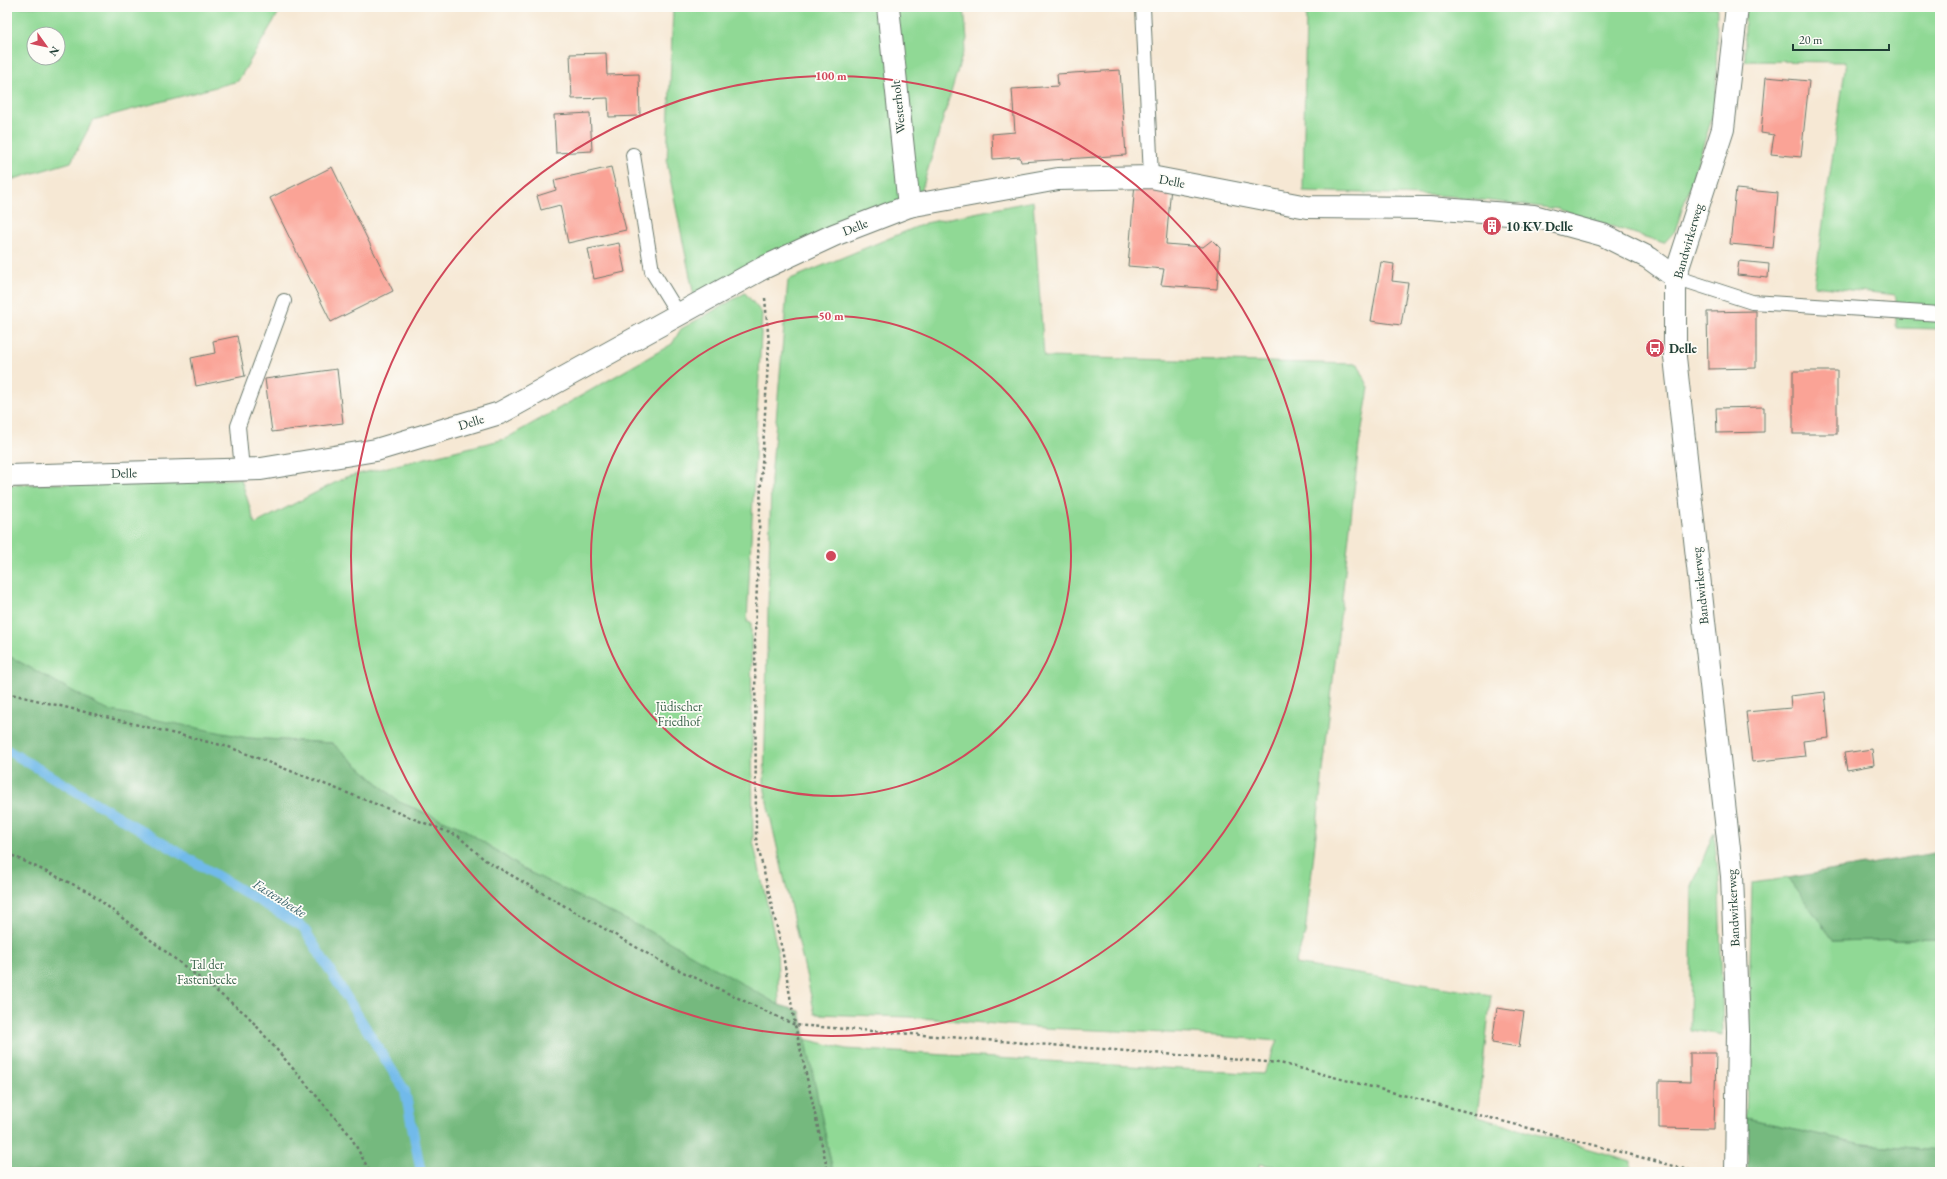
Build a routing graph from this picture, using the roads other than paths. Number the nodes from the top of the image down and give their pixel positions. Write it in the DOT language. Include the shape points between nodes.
graph roads {
  1 [pos="888,7"];
  2 [pos="1143,7"];
  3 [pos="1737,7"];
  4 [pos="633,154"];
  5 [pos="1151,177"];
  6 [pos="909,206"];
  7 [pos="1675,277"];
  8 [pos="284,301"];
  9 [pos="1940,314"];
  10 [pos="679,315"];
  11 [pos="242,470"];
  12 [pos="7,476"];
  13 [pos="1736,1172"];
  1 -- 6 [label="street, Westerholt"];
  2 -- 5 [label="lane"];
  3 -- 7 [label="street, Bandwirkerweg" via="1723,129"];
  4 -- 10 [label="lane" via="652,271"];
  5 -- 6 [label="street, Delle" via="1058,178"];
  5 -- 7 [label="street, Delle" via="1307,207 1429,208 1534,216 1603,235 1649,258"];
  6 -- 10 [label="street, Delle" via="834,235 762,268"];
  7 -- 9 [label="lane" via="1752,302"];
  7 -- 13 [label="street, Bandwirkerweg" via="1675,357 1732,876 1738,1031"];
  8 -- 11 [label="lane" via="238,426"];
  10 -- 11 [label="street, Delle" via="500,413 376,450 261,470"];
  11 -- 12 [label="street, Delle"];
}
